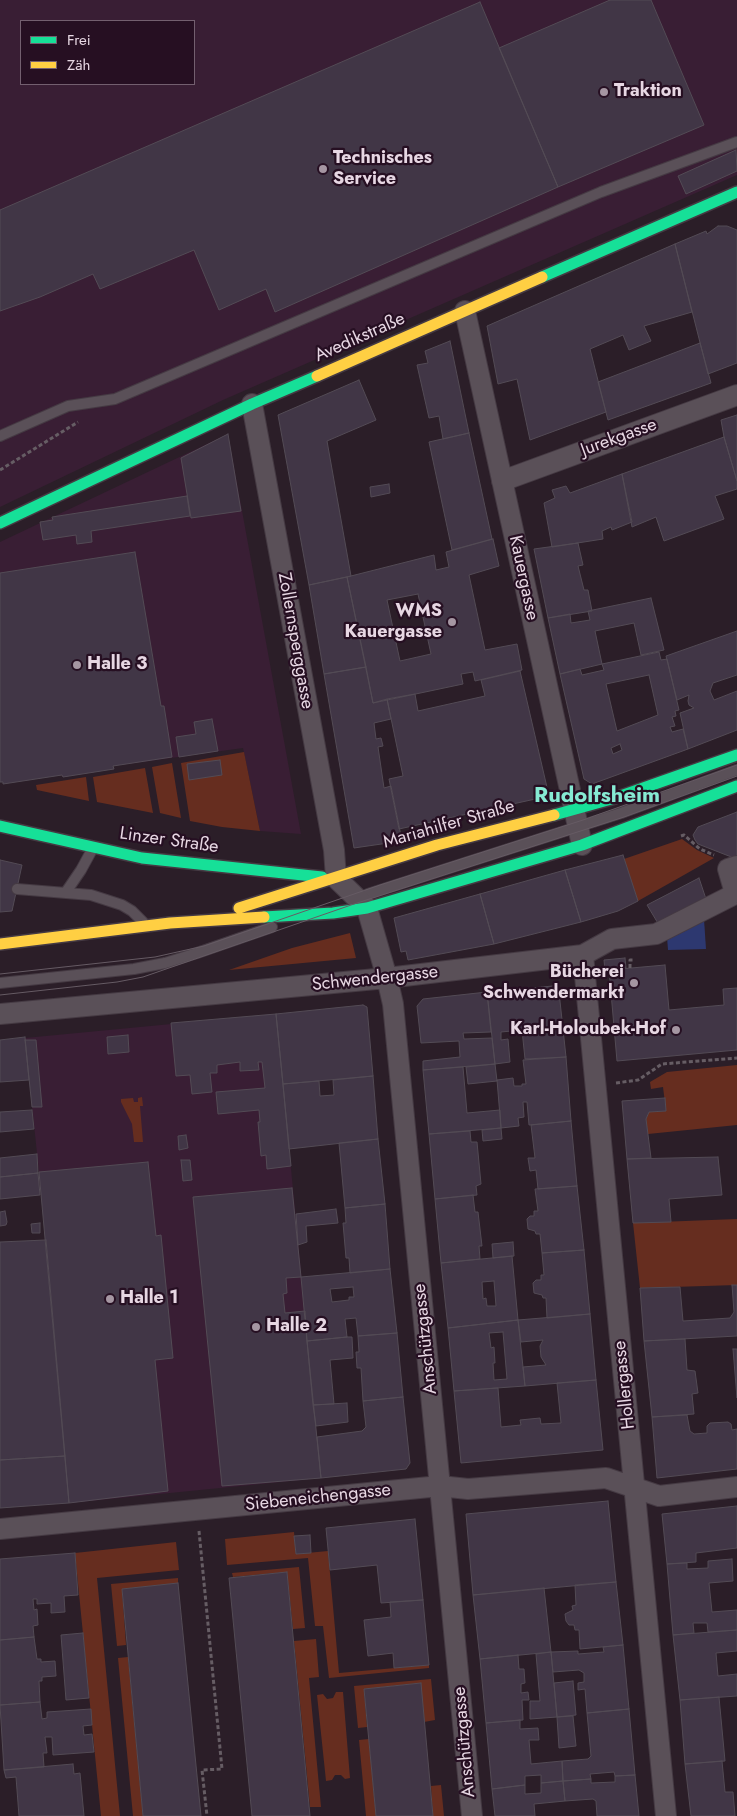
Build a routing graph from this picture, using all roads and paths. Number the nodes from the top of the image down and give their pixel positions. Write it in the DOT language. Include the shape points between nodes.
graph roads {
  1 [pos="737,142"];
  2 [pos="737,192"];
  3 [pos="465,311"];
  4 [pos="737,395"];
  5 [pos="252,404"];
  6 [pos="82,420"];
  7 [pos="0,436"];
  8 [pos="0,470"];
  9 [pos="502,481"];
  10 [pos="0,523"];
  11 [pos="737,755"];
  12 [pos="737,770"];
  13 [pos="737,786"];
  14 [pos="0,826"];
  15 [pos="578,827"];
  16 [pos="676,838"];
  17 [pos="93,847"];
  18 [pos="733,867"];
  19 [pos="336,878"];
  20 [pos="17,889"];
  21 [pos="66,892"];
  22 [pos="736,893"];
  23 [pos="357,902"];
  24 [pos="320,903"];
  25 [pos="308,915"];
  26 [pos="170,924"];
  27 [pos="147,926"];
  28 [pos="0,944"];
  29 [pos="583,954"];
  30 [pos="387,978"];
  31 [pos="0,983"];
  32 [pos="0,1014"];
  33 [pos="737,1058"];
  34 [pos="596,1086"];
  35 [pos="440,1486"];
  36 [pos="737,1487"];
  37 [pos="634,1488"];
  38 [pos="197,1510"];
  39 [pos="0,1529"];
  40 [pos="207,1816"];
  41 [pos="472,1816"];
  42 [pos="666,1816"];
  1 -- 7 [label="lane" via="601,192 115,399 68,406"];
  2 -- 3 [label="street, Avedikstraße"];
  3 -- 5 [label="street, Avedikstraße"];
  3 -- 9 [label="street, Kauergasse"];
  4 -- 9 [label="street, Jurekgasse"];
  5 -- 10 [label="street, Avedikstraße"];
  5 -- 19 [label="street, Zollernsperggasse" via="334,850"];
  6 -- 8 [label="path"];
  9 -- 15 [label="street, Kauergasse"];
  11 -- 15 [label="street, Mariahilfer Straße" via="615,798"];
  12 -- 15 [label="lane"];
  13 -- 15 [label="street, Mariahilfer Straße"];
  14 -- 17 [label="street, Linzer Straße"];
  15 -- 19 [label="street, Mariahilfer Straße" via="499,828"];
  15 -- 23 [label="street, Mariahilfer Straße"];
  15 -- 23 [label="lane"];
  16 -- 18 [label="path" via="684,835 700,849 726,860"];
  17 -- 19 [label="street, Linzer Straße" via="157,860"];
  17 -- 21 [label="lane"];
  18 -- 22 [label="street, Schwendergasse"];
  19 -- 23 [label="street, Anschützgasse"];
  19 -- 26 [label="street, Mariahilfer Straße" via="222,913"];
  20 -- 21 [label="lane"];
  21 -- 27 [label="lane" via="122,905"];
  22 -- 29 [label="street, Schwendergasse" via="656,934 612,939"];
  23 -- 25 [label="street, Mariahilfer Straße"];
  23 -- 30 [label="street, Anschützgasse"];
  24 -- 26 [label="lane"];
  25 -- 26 [label="street, Mariahilfer Straße"];
  25 -- 31 [label="lane" via="197,953 134,969"];
  26 -- 27 [label="street, Mariahilfer Straße"];
  27 -- 28 [label="street, Mariahilfer Straße"];
  29 -- 30 [label="street, Schwendergasse"];
  29 -- 34 [label="street, Hollergasse"];
  30 -- 32 [label="street, Schwendergasse"];
  30 -- 35 [label="street, Anschützgasse" via="393,1004"];
  33 -- 34 [label="path" via="662,1064 638,1080"];
  34 -- 37 [label="street, Hollergasse"];
  35 -- 37 [label="street, Siebeneichengasse" via="468,1489 606,1478"];
  35 -- 38 [label="street, Siebeneichengasse"];
  35 -- 41 [label="street, Anschützgasse"];
  36 -- 37 [label="street, Siebeneichengasse" via="659,1496"];
  37 -- 42 [label="street, Hollergasse"];
  38 -- 39 [label="street, Siebeneichengasse"];
  38 -- 40 [label="path" via="222,1769 202,1770"];
}
